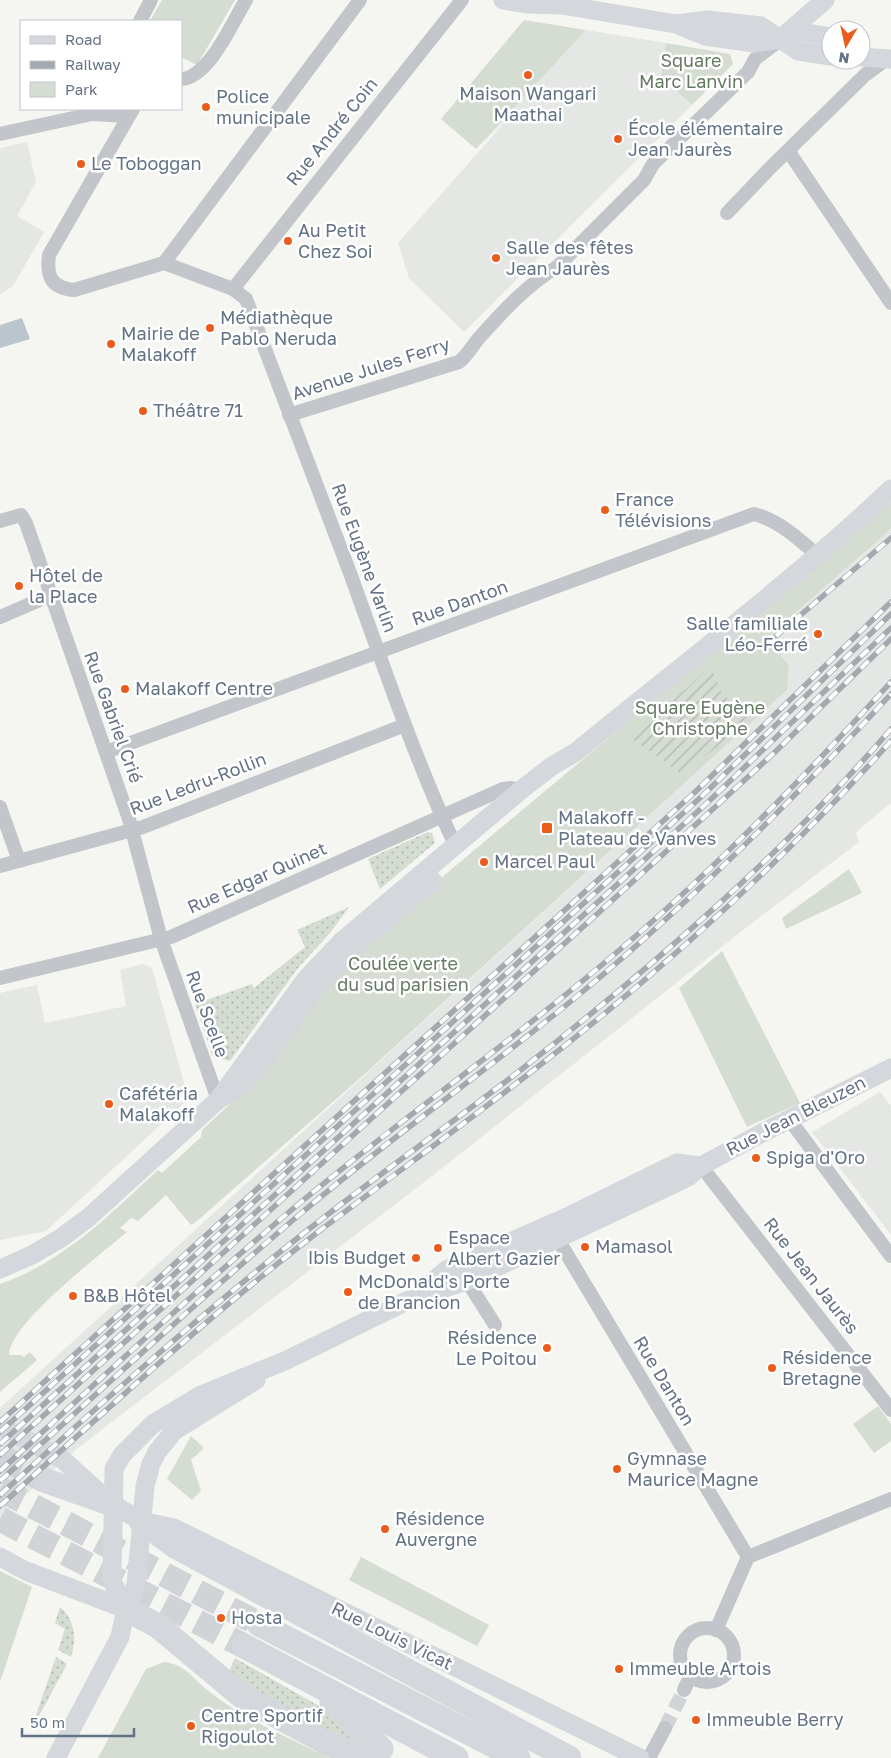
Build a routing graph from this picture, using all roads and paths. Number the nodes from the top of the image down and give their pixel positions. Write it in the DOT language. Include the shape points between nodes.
graph roads {
  1 [pos="151,0"];
  2 [pos="246,0"];
  3 [pos="360,0"];
  4 [pos="462,0"];
  5 [pos="503,0"];
  6 [pos="825,0"];
  7 [pos="557,2"];
  8 [pos="141,20"];
  9 [pos="821,35"];
  10 [pos="780,39"];
  11 [pos="821,54"];
  12 [pos="876,55"];
  13 [pos="182,79"];
  14 [pos="130,112"];
  15 [pos="0,134"];
  16 [pos="789,152"];
  17 [pos="727,214"];
  18 [pos="164,264"];
  19 [pos="233,289"];
  20 [pos="891,302"];
  21 [pos="289,415"];
  22 [pos="891,489"];
  23 [pos="0,520"];
  24 [pos="817,555"];
  25 [pos="51,595"];
  26 [pos="0,617"];
  27 [pos="379,653"];
  28 [pos="405,725"];
  29 [pos="106,752"];
  30 [pos="576,752"];
  31 [pos="521,790"];
  32 [pos="0,807"];
  33 [pos="440,816"];
  34 [pos="132,830"];
  35 [pos="455,846"];
  36 [pos="19,861"];
  37 [pos="0,866"];
  38 [pos="442,874"];
  39 [pos="399,892"];
  40 [pos="381,915"];
  41 [pos="161,939"];
  42 [pos="0,978"];
  43 [pos="891,1068"];
  44 [pos="218,1100"];
  45 [pos="789,1119"];
  46 [pos="701,1166"];
  47 [pos="554,1231"];
  48 [pos="891,1256"];
  49 [pos="0,1269"];
  50 [pos="467,1281"];
  51 [pos="413,1298"];
  52 [pos="495,1325"];
  53 [pos="287,1360"];
  54 [pos="891,1410"];
  55 [pos="0,1426"];
  56 [pos="44,1480"];
  57 [pos="891,1499"];
  58 [pos="112,1504"];
  59 [pos="141,1521"];
  60 [pos="0,1557"];
  61 [pos="748,1557"];
  62 [pos="126,1609"];
  63 [pos="259,1624"];
  64 [pos="716,1630"];
  65 [pos="244,1646"];
  66 [pos="310,1680"];
  67 [pos="665,1728"];
  68 [pos="376,1753"];
  69 [pos="56,1758"];
  70 [pos="456,1758"];
  71 [pos="518,1758"];
  72 [pos="569,1758"];
  73 [pos="640,1758"];
  74 [pos="649,1758"];
  1 -- 8 [label="street"];
  2 -- 13 [label="street" via="208,64 197,74"];
  3 -- 18 [label="street"];
  4 -- 19 [label="street, Rue André Coin"];
  5 -- 7 [label="main road" via="528,4"];
  6 -- 10 [label="main road"];
  7 -- 10 [label="main road" via="676,24 705,36 746,42"];
  9 -- 10 [label="main road" via="802,32"];
  10 -- 11 [label="main road" via="798,51"];
  10 -- 21 [label="street, Avenue Jules Ferry" via="755,59 748,72 654,164 644,180 557,266 534,283 459,362"];
  12 -- 16 [label="street" via="865,75"];
  14 -- 15 [label="street" via="92,114"];
  14 -- 18 [label="street" via="49,255 48,266 52,280 61,289 74,290"];
  16 -- 17 [label="street"];
  16 -- 20 [label="street"];
  18 -- 19 [label="street"];
  19 -- 21 [label="street, Rue Eugène Varlin" via="246,300"];
  21 -- 27 [label="street, Rue Eugène Varlin"];
  22 -- 24 [label="main road"];
  23 -- 25 [label="street, Rue Gabriel Crié" via="21,515"];
  24 -- 27 [label="street, Rue Danton" via="798,538 765,517 754,514"];
  24 -- 30 [label="main road"];
  25 -- 26 [label="street"];
  25 -- 29 [label="street, Rue Gabriel Crié"];
  27 -- 28 [label="street, Rue Eugène Varlin"];
  27 -- 29 [label="street, Rue Danton"];
  28 -- 33 [label="street, Rue Eugène Varlin"];
  28 -- 34 [label="street, Rue Ledru-Rollin"];
  29 -- 34 [label="street, Rue Gabriel Crié"];
  30 -- 31 [label="main road"];
  30 -- 38 [label="main road" via="559,775"];
  31 -- 33 [label="street, Rue Edgar Quinet" via="503,789"];
  31 -- 35 [label="main road"];
  32 -- 36 [label="street"];
  33 -- 35 [label="street, Rue Eugène Varlin"];
  33 -- 41 [label="street, Rue Edgar Quinet"];
  34 -- 36 [label="street, Rue Ledru-Rollin"];
  34 -- 41 [label="street, Rue Gabriel Crié"];
  35 -- 38 [label="main road" via="458,852 445,863"];
  35 -- 39 [label="main road"];
  36 -- 37 [label="street, Rue Ledru-Rollin"];
  38 -- 44 [label="main road" via="349,952 314,989 250,1077"];
  39 -- 40 [label="main road" via="394,904"];
  39 -- 44 [label="main road" via="342,941 306,979"];
  41 -- 42 [label="street, Rue Edgar Quinet"];
  41 -- 44 [label="street, Rue Scelle"];
  43 -- 45 [label="main road, Rue Jean Bleuzen"];
  44 -- 49 [label="main road" via="88,1218 47,1247"];
  45 -- 46 [label="main road, Rue Jean Bleuzen"];
  45 -- 48 [label="street"];
  46 -- 47 [label="main road" via="677,1163"];
  46 -- 54 [label="street, Rue Jean Jaurès"];
  47 -- 50 [label="main road"];
  47 -- 51 [label="main road" via="446,1270"];
  47 -- 61 [label="street, Rue Danton"];
  50 -- 51 [label="main road"];
  50 -- 52 [label="street"];
  51 -- 53 [label="main road"];
  53 -- 58 [label="main road" via="201,1395 152,1424 116,1464"];
  53 -- 59 [label="main road" via="221,1404 196,1415 166,1439 151,1464"];
  55 -- 58 [label="main road" via="62,1460"];
  56 -- 58 [label="highway"];
  57 -- 61 [label="street"];
  58 -- 59 [label="main road, Rue Louis Vicat"];
  58 -- 62 [label="main road" via="112,1581"];
  59 -- 62 [label="main road" via="136,1585"];
  59 -- 72 [label="highway" via="175,1546"];
  59 -- 73 [label="main road, Rue Louis Vicat" via="174,1528"];
  60 -- 62 [label="main road" via="26,1571"];
  61 -- 64 [label="street"];
  62 -- 68 [label="highway" via="158,1626 244,1698 329,1744 351,1753"];
  62 -- 69 [label="main road" via="120,1637"];
  63 -- 71 [label="highway"];
  64 -- 64 [label="street" via="723,1633 733,1647 735,1656 729,1671 716,1681 687,1683 681,1662 682,1644 700,1629"];
  65 -- 66 [label="highway"];
  66 -- 68 [label="highway"];
  66 -- 70 [label="highway"];
  67 -- 74 [label="street"];
}
